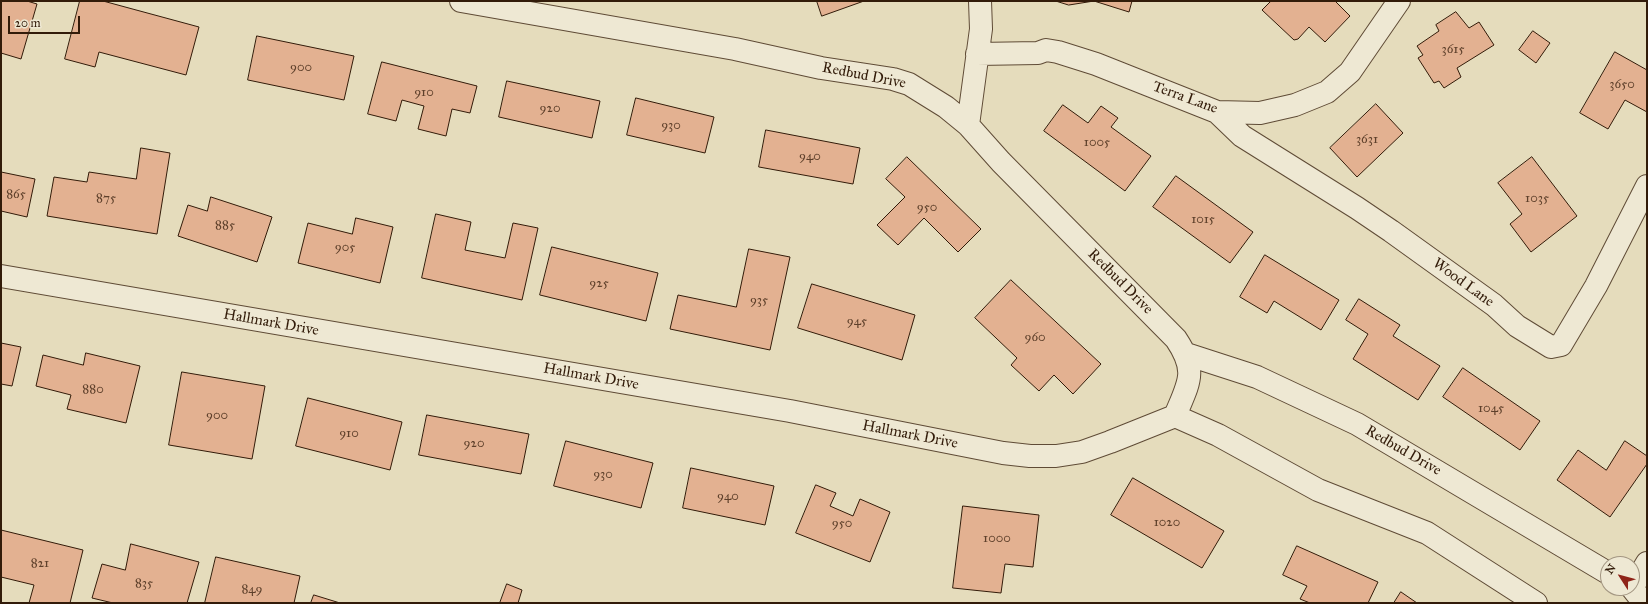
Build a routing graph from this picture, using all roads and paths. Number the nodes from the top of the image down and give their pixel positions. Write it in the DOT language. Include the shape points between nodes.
graph roads {
  1 [pos="461,1"];
  2 [pos="980,1"];
  3 [pos="1399,1"];
  4 [pos="977,54"];
  5 [pos="1217,112"];
  6 [pos="968,125"];
  7 [pos="1647,186"];
  8 [pos="1,276"];
  9 [pos="1186,354"];
  10 [pos="1175,416"];
  11 [pos="1647,563"];
  12 [pos="1600,568"];
  13 [pos="1640,575"];
  14 [pos="1536,603"];
  1 -- 6 [label="street, Redbud Drive" via="735,49 820,68 893,79 923,92"];
  2 -- 4 [label="street" via="981,29"];
  3 -- 5 [label="street, Terra Lane" via="1350,72 1327,92 1295,105 1260,113"];
  4 -- 5 [label="street, Terra Lane" via="1038,53 1046,50 1058,52 1096,64"];
  4 -- 6 [label="street"];
  5 -- 7 [label="street, Wood Lane" via="1242,136 1357,208 1494,305 1517,326 1551,347 1561,345 1596,286"];
  6 -- 9 [label="street, Redbud Drive" via="1001,162 1176,339"];
  8 -- 10 [label="street, Hallmark Drive" via="790,411 1010,454 1056,456 1082,452"];
  9 -- 10 [label="street, Redbud Drive" via="1190,370 1187,386"];
  9 -- 12 [label="street, Redbud Drive" via="1257,378 1357,424"];
  10 -- 14 [label="street" via="1218,435 1318,490 1427,533"];
  11 -- 13 [label="street"];
}
